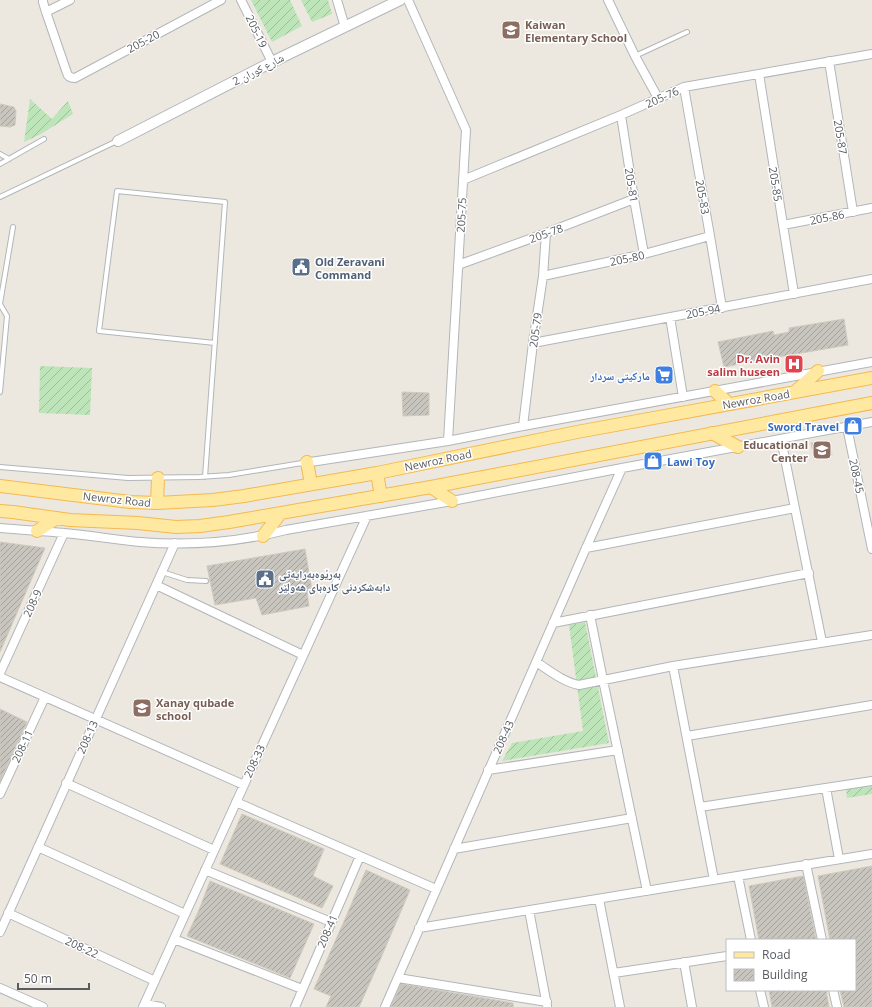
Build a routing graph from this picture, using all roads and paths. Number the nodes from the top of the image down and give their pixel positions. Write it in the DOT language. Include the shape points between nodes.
graph roads {
  1 [pos="43,0"];
  2 [pos="70,0"];
  3 [pos="220,0"];
  4 [pos="242,0"];
  5 [pos="337,0"];
  6 [pos="400,0"];
  7 [pos="408,0"];
  8 [pos="608,0"];
  9 [pos="46,12"];
  10 [pos="345,27"];
  11 [pos="687,32"];
  12 [pos="872,54"];
  13 [pos="635,56"];
  14 [pos="829,61"];
  15 [pos="272,62"];
  16 [pos="759,74"];
  17 [pos="684,87"];
  18 [pos="658,98"];
  19 [pos="621,115"];
  20 [pos="44,139"];
  21 [pos="118,141"];
  22 [pos="0,154"];
  23 [pos="9,159"];
  24 [pos="0,164"];
  25 [pos="463,180"];
  26 [pos="0,198"];
  27 [pos="634,199"];
  28 [pos="872,208"];
  29 [pos="853,212"];
  30 [pos="783,225"];
  31 [pos="13,227"];
  32 [pos="546,233"];
  33 [pos="710,236"];
  34 [pos="644,254"];
  35 [pos="458,265"];
  36 [pos="543,276"];
  37 [pos="872,279"];
  38 [pos="794,294"];
  39 [pos="722,308"];
  40 [pos="670,317"];
  41 [pos="215,343"];
  42 [pos="533,343"];
  43 [pos="872,362"];
  44 [pos="818,371"];
  45 [pos="872,378"];
  46 [pos="715,391"];
  47 [pos="0,392"];
  48 [pos="795,392"];
  49 [pos="683,397"];
  50 [pos="872,403"];
  51 [pos="729,404"];
  52 [pos="872,422"];
  53 [pos="523,426"];
  54 [pos="847,427"];
  55 [pos="712,433"];
  56 [pos="781,439"];
  57 [pos="448,441"];
  58 [pos="738,446"];
  59 [pos="305,463"];
  60 [pos="0,467"];
  61 [pos="622,468"];
  62 [pos="377,473"];
  63 [pos="205,477"];
  64 [pos="158,478"];
  65 [pos="311,484"];
  66 [pos="0,486"];
  67 [pos="431,487"];
  68 [pos="381,496"];
  69 [pos="452,501"];
  70 [pos="157,503"];
  71 [pos="795,508"];
  72 [pos="0,511"];
  73 [pos="280,514"];
  74 [pos="367,516"];
  75 [pos="57,518"];
  76 [pos="0,528"];
  77 [pos="37,531"];
  78 [pos="64,533"];
  79 [pos="263,536"];
  80 [pos="175,543"];
  81 [pos="586,548"];
  82 [pos="872,549"];
  83 [pos="162,572"];
  84 [pos="808,573"];
  85 [pos="206,581"];
  86 [pos="156,585"];
  87 [pos="590,615"];
  88 [pos="553,623"];
  89 [pos="872,635"];
  90 [pos="822,642"];
  91 [pos="304,655"];
  92 [pos="536,662"];
  93 [pos="673,666"];
  94 [pos="0,673"];
  95 [pos="0,677"];
  96 [pos="603,680"];
  97 [pos="45,697"];
  98 [pos="872,705"];
  99 [pos="95,719"];
  100 [pos="687,736"];
  101 [pos="618,750"];
  102 [pos="488,770"];
  103 [pos="872,781"];
  104 [pos="66,783"];
  105 [pos="244,785"];
  106 [pos="826,788"];
  107 [pos="0,794"];
  108 [pos="236,802"];
  109 [pos="700,807"];
  110 [pos="632,818"];
  111 [pos="38,847"];
  112 [pos="454,849"];
  113 [pos="214,850"];
  114 [pos="872,854"];
  115 [pos="360,856"];
  116 [pos="839,859"];
  117 [pos="806,864"];
  118 [pos="205,870"];
  119 [pos="738,876"];
  120 [pos="714,880"];
  121 [pos="436,889"];
  122 [pos="647,891"];
  123 [pos="599,899"];
  124 [pos="528,910"];
  125 [pos="8,913"];
  126 [pos="185,914"];
  127 [pos="331,922"];
  128 [pos="419,928"];
  129 [pos="0,932"];
  130 [pos="174,939"];
  131 [pos="751,939"];
  132 [pos="822,939"];
  133 [pos="726,956"];
  134 [pos="684,962"];
  135 [pos="614,973"];
  136 [pos="398,978"];
  137 [pos="155,981"];
  138 [pos="0,988"];
  139 [pos="302,989"];
  140 [pos="760,991"];
  141 [pos="833,991"];
  142 [pos="144,1005"];
  143 [pos="547,1005"];
  144 [pos="43,1007"];
  145 [pos="161,1007"];
  146 [pos="295,1007"];
  147 [pos="385,1007"];
  148 [pos="620,1007"];
  149 [pos="692,1007"];
  150 [pos="764,1007"];
  151 [pos="837,1007"];
  1 -- 9 [label="street"];
  2 -- 9 [label="street"];
  3 -- 9 [label="street, 205-20" via="75,78 67,73"];
  4 -- 15 [label="street, 205-19"];
  5 -- 10 [label="street"];
  6 -- 10 [label="street, شارع كوران 2"];
  7 -- 25 [label="street, 205-75" via="466,130"];
  8 -- 13 [label="street"];
  10 -- 15 [label="street, شارع كوران 2"];
  11 -- 13 [label="lane"];
  12 -- 14 [label="street, 205-76"];
  13 -- 18 [label="street"];
  14 -- 16 [label="street, 205-76"];
  14 -- 29 [label="street, 205-87"];
  15 -- 21 [label="street, شارع كوران 2"];
  16 -- 17 [label="street, 205-76"];
  16 -- 30 [label="street, 205-85"];
  17 -- 18 [label="street, 205-76"];
  17 -- 33 [label="street, 205-83"];
  18 -- 19 [label="street, 205-76"];
  19 -- 25 [label="street, 205-76"];
  19 -- 27 [label="street, 205-81"];
  20 -- 23 [label="lane"];
  21 -- 26 [label="lane"];
  22 -- 23 [label="lane"];
  23 -- 24 [label="lane"];
  25 -- 35 [label="street, 205-75"];
  27 -- 32 [label="street, 205-78"];
  27 -- 34 [label="street, 205-81"];
  28 -- 29 [label="street, 205-86"];
  29 -- 30 [label="street, 205-86"];
  30 -- 38 [label="street, 205-85"];
  31 -- 47 [label="lane" via="0,304 7,316"];
  32 -- 35 [label="street, 205-78"];
  32 -- 36 [label="street, 205-79"];
  33 -- 34 [label="street, 205-80"];
  33 -- 39 [label="street, 205-83"];
  34 -- 36 [label="street, 205-80"];
  35 -- 57 [label="street, 205-75"];
  36 -- 42 [label="street, 205-79"];
  37 -- 38 [label="street, 205-94"];
  38 -- 39 [label="street, 205-94"];
  39 -- 40 [label="street, 205-94"];
  40 -- 42 [label="street, 205-94"];
  40 -- 49 [label="street"];
  41 -- 41 [label="lane" via="225,202 117,191 100,331"];
  41 -- 63 [label="lane"];
  42 -- 53 [label="street, 205-79"];
  43 -- 44 [label="street"];
  44 -- 46 [label="street"];
  44 -- 48 [label="main road"];
  45 -- 48 [label="main road, Newroz Road"];
  46 -- 49 [label="street"];
  46 -- 51 [label="main road"];
  48 -- 51 [label="main road, Newroz Road"];
  49 -- 53 [label="street"];
  50 -- 55 [label="main road, Newroz Road"];
  51 -- 62 [label="main road, Newroz Road"];
  52 -- 54 [label="street"];
  53 -- 57 [label="street"];
  54 -- 56 [label="street"];
  54 -- 82 [label="street, 208-45"];
  55 -- 58 [label="main road"];
  55 -- 67 [label="main road, Newroz Road"];
  56 -- 58 [label="street"];
  56 -- 71 [label="street"];
  57 -- 59 [label="street"];
  58 -- 61 [label="street"];
  59 -- 63 [label="lane"];
  59 -- 65 [label="main road"];
  60 -- 64 [label="lane" via="128,478"];
  61 -- 69 [label="street"];
  61 -- 81 [label="street, 208-43"];
  62 -- 65 [label="main road, Newroz Road"];
  62 -- 68 [label="main road"];
  63 -- 64 [label="lane"];
  64 -- 70 [label="main road"];
  65 -- 70 [label="main road, Newroz Road" via="213,500"];
  66 -- 70 [label="main road, Newroz Road"];
  67 -- 68 [label="main road, Newroz Road"];
  67 -- 69 [label="main road"];
  68 -- 73 [label="main road, Newroz Road"];
  69 -- 74 [label="street"];
  71 -- 81 [label="street"];
  71 -- 84 [label="street"];
  72 -- 75 [label="main road, Newroz Road"];
  73 -- 75 [label="main road, Newroz Road" via="176,527"];
  73 -- 79 [label="main road"];
  74 -- 79 [label="street"];
  74 -- 91 [label="street, 208-33"];
  75 -- 77 [label="main road"];
  76 -- 77 [label="street"];
  77 -- 78 [label="street"];
  78 -- 80 [label="street" via="141,542"];
  78 -- 94 [label="street, 208-9"];
  79 -- 80 [label="street" via="207,543"];
  80 -- 83 [label="street, 208-13"];
  81 -- 88 [label="street, 208-43"];
  83 -- 85 [label="lane" via="187,580"];
  83 -- 86 [label="street, 208-13"];
  84 -- 87 [label="street"];
  84 -- 90 [label="street"];
  86 -- 91 [label="street"];
  86 -- 99 [label="street, 208-13"];
  87 -- 88 [label="street"];
  87 -- 96 [label="street"];
  88 -- 92 [label="street, 208-43"];
  89 -- 90 [label="street"];
  90 -- 93 [label="street"];
  91 -- 105 [label="street, 208-33"];
  92 -- 96 [label="street" via="571,684"];
  92 -- 102 [label="street, 208-43"];
  93 -- 96 [label="street"];
  93 -- 100 [label="street"];
  95 -- 97 [label="street"];
  96 -- 101 [label="street"];
  97 -- 99 [label="street"];
  97 -- 107 [label="street, 208-11"];
  98 -- 100 [label="street"];
  99 -- 104 [label="street, 208-13"];
  99 -- 105 [label="street"];
  100 -- 109 [label="street"];
  101 -- 102 [label="street"];
  101 -- 110 [label="street"];
  102 -- 112 [label="street, 208-43"];
  103 -- 106 [label="street"];
  104 -- 111 [label="street, 208-13"];
  104 -- 113 [label="street"];
  105 -- 108 [label="street, 208-33"];
  106 -- 109 [label="street"];
  106 -- 116 [label="street"];
  108 -- 113 [label="street, 208-33"];
  108 -- 115 [label="street"];
  109 -- 120 [label="street"];
  110 -- 112 [label="street"];
  110 -- 122 [label="street"];
  111 -- 125 [label="street, 208-13"];
  111 -- 126 [label="street"];
  112 -- 121 [label="street, 208-43"];
  113 -- 118 [label="street, 208-33"];
  114 -- 116 [label="street"];
  115 -- 121 [label="street"];
  115 -- 127 [label="street, 208-41"];
  116 -- 117 [label="street"];
  117 -- 119 [label="street"];
  117 -- 132 [label="street"];
  118 -- 126 [label="street, 208-33"];
  118 -- 127 [label="street"];
  119 -- 120 [label="street"];
  119 -- 131 [label="street"];
  120 -- 122 [label="street"];
  121 -- 128 [label="street, 208-43"];
  122 -- 123 [label="street"];
  123 -- 124 [label="street"];
  123 -- 135 [label="street"];
  124 -- 128 [label="street"];
  124 -- 143 [label="street"];
  125 -- 129 [label="street, 208-13"];
  125 -- 137 [label="street, 208-22"];
  126 -- 130 [label="street, 208-33"];
  127 -- 139 [label="street, 208-41"];
  128 -- 136 [label="street, 208-43"];
  130 -- 137 [label="street, 208-33"];
  130 -- 139 [label="street"];
  133 -- 134 [label="street"];
  134 -- 135 [label="street"];
  134 -- 149 [label="street"];
  135 -- 148 [label="street"];
  136 -- 143 [label="street"];
  136 -- 147 [label="street, 208-43"];
  137 -- 142 [label="street, 208-33"];
  138 -- 144 [label="street"];
  139 -- 146 [label="street, 208-41"];
  140 -- 150 [label="street"];
  141 -- 151 [label="street"];
  142 -- 145 [label="street"];
}
